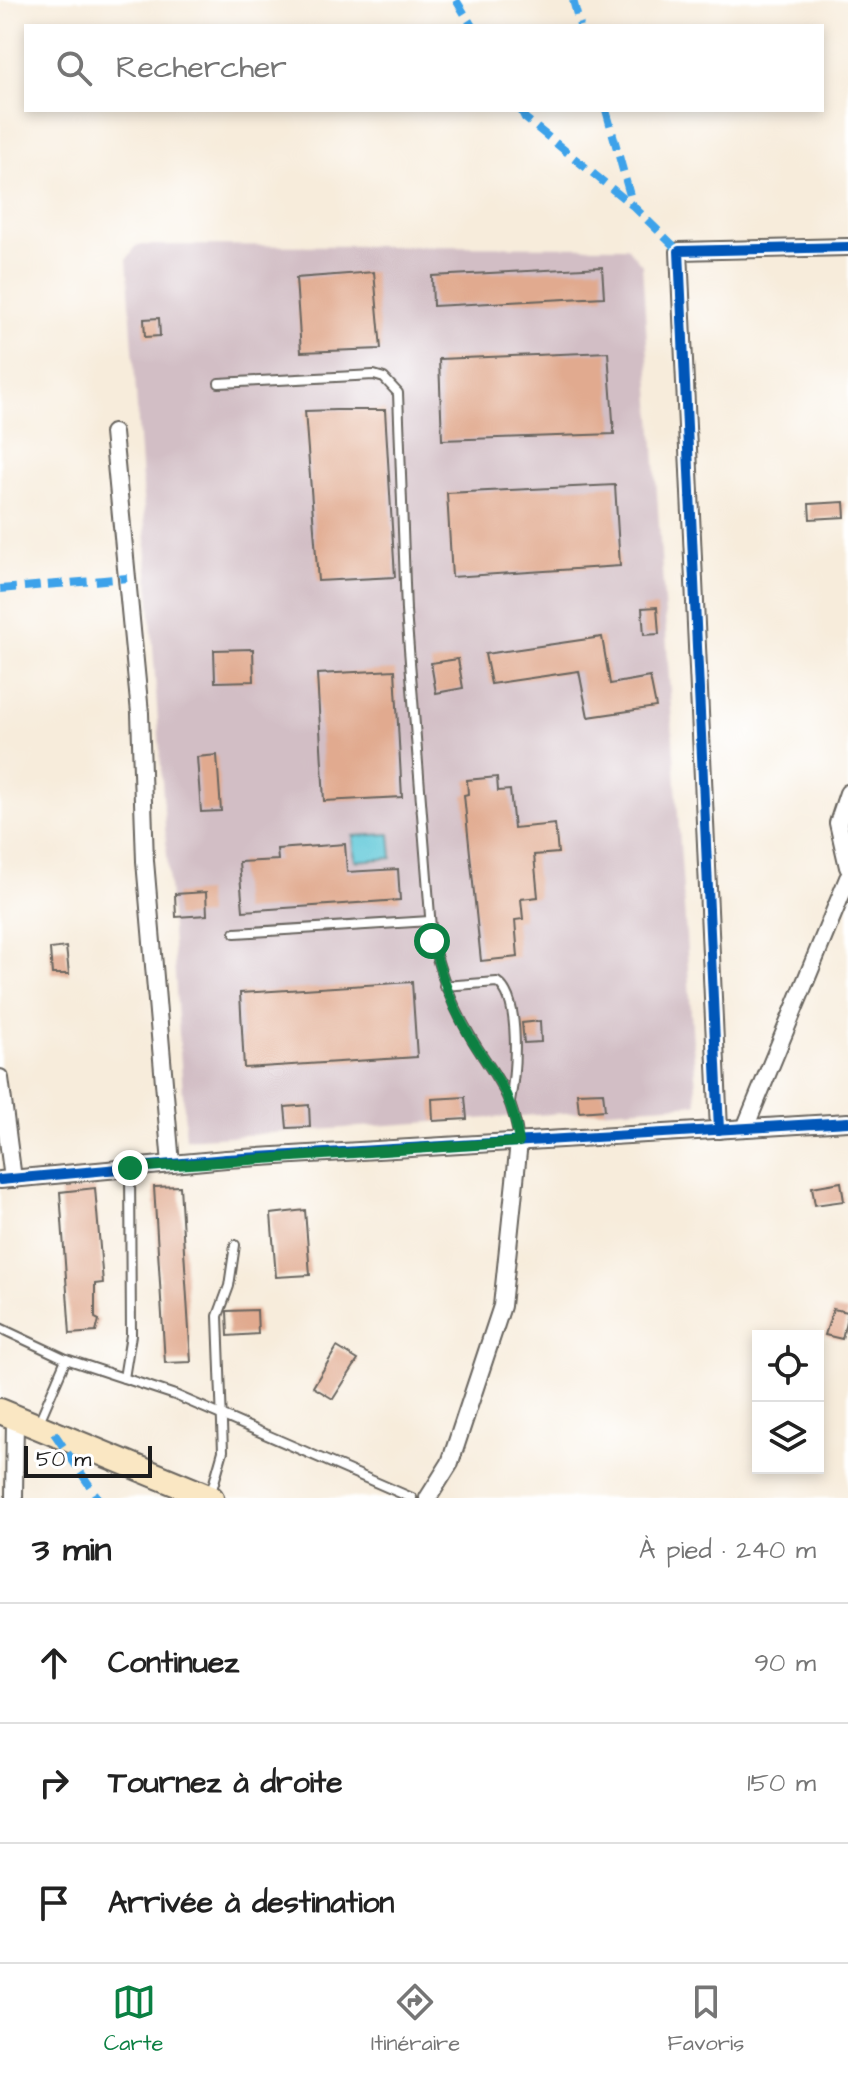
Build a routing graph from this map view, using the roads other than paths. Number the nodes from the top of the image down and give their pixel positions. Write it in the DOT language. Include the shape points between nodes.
graph roads {
  1 [pos="848,247"];
  2 [pos="219,383"];
  3 [pos="113,433"];
  4 [pos="848,793"];
  5 [pos="848,867"];
  6 [pos="848,878"];
  7 [pos="430,921"];
  8 [pos="235,933"];
  9 [pos="444,986"];
  10 [pos="0,1078"];
  11 [pos="509,1102"];
  12 [pos="848,1122"];
  13 [pos="745,1128"];
  14 [pos="719,1130"];
  15 [pos="519,1142"];
  16 [pos="171,1164"];
  17 [pos="130,1168"];
  18 [pos="6,1179"];
  19 [pos="235,1245"];
  20 [pos="0,1328"];
  21 [pos="66,1359"];
  22 [pos="124,1378"];
  23 [pos="223,1416"];
  24 [pos="17,1418"];
  25 [pos="14,1498"];
  26 [pos="210,1498"];
  27 [pos="412,1498"];
  28 [pos="428,1498"];
  1 -- 14 [label="street" via="679,251"];
  2 -- 7 [label="lane" via="374,375 398,393 406,611"];
  3 -- 16 [label="street" via="140,713 145,861"];
  4 -- 5 [label="street" via="838,823"];
  6 -- 13 [label="street"];
  7 -- 8 [label="lane"];
  7 -- 9 [label="lane"];
  9 -- 11 [label="lane"];
  9 -- 11 [label="lane" via="504,986 517,1070"];
  10 -- 18 [label="street"];
  11 -- 15 [label="lane"];
  12 -- 13 [label="street"];
  13 -- 14 [label="street"];
  14 -- 15 [label="street"];
  15 -- 16 [label="street"];
  15 -- 28 [label="street" via="502,1306 450,1463"];
  16 -- 17 [label="street"];
  17 -- 18 [label="street"];
  17 -- 22 [label="lane" via="131,1335"];
  19 -- 23 [label="lane" via="218,1316"];
  20 -- 21 [label="lane"];
  21 -- 22 [label="lane"];
  21 -- 24 [label="lane"];
  22 -- 23 [label="lane"];
  23 -- 26 [label="lane" via="223,1451"];
  23 -- 27 [label="lane"];
  24 -- 25 [label="street"];
  24 -- 26 [label="main road"];
}
